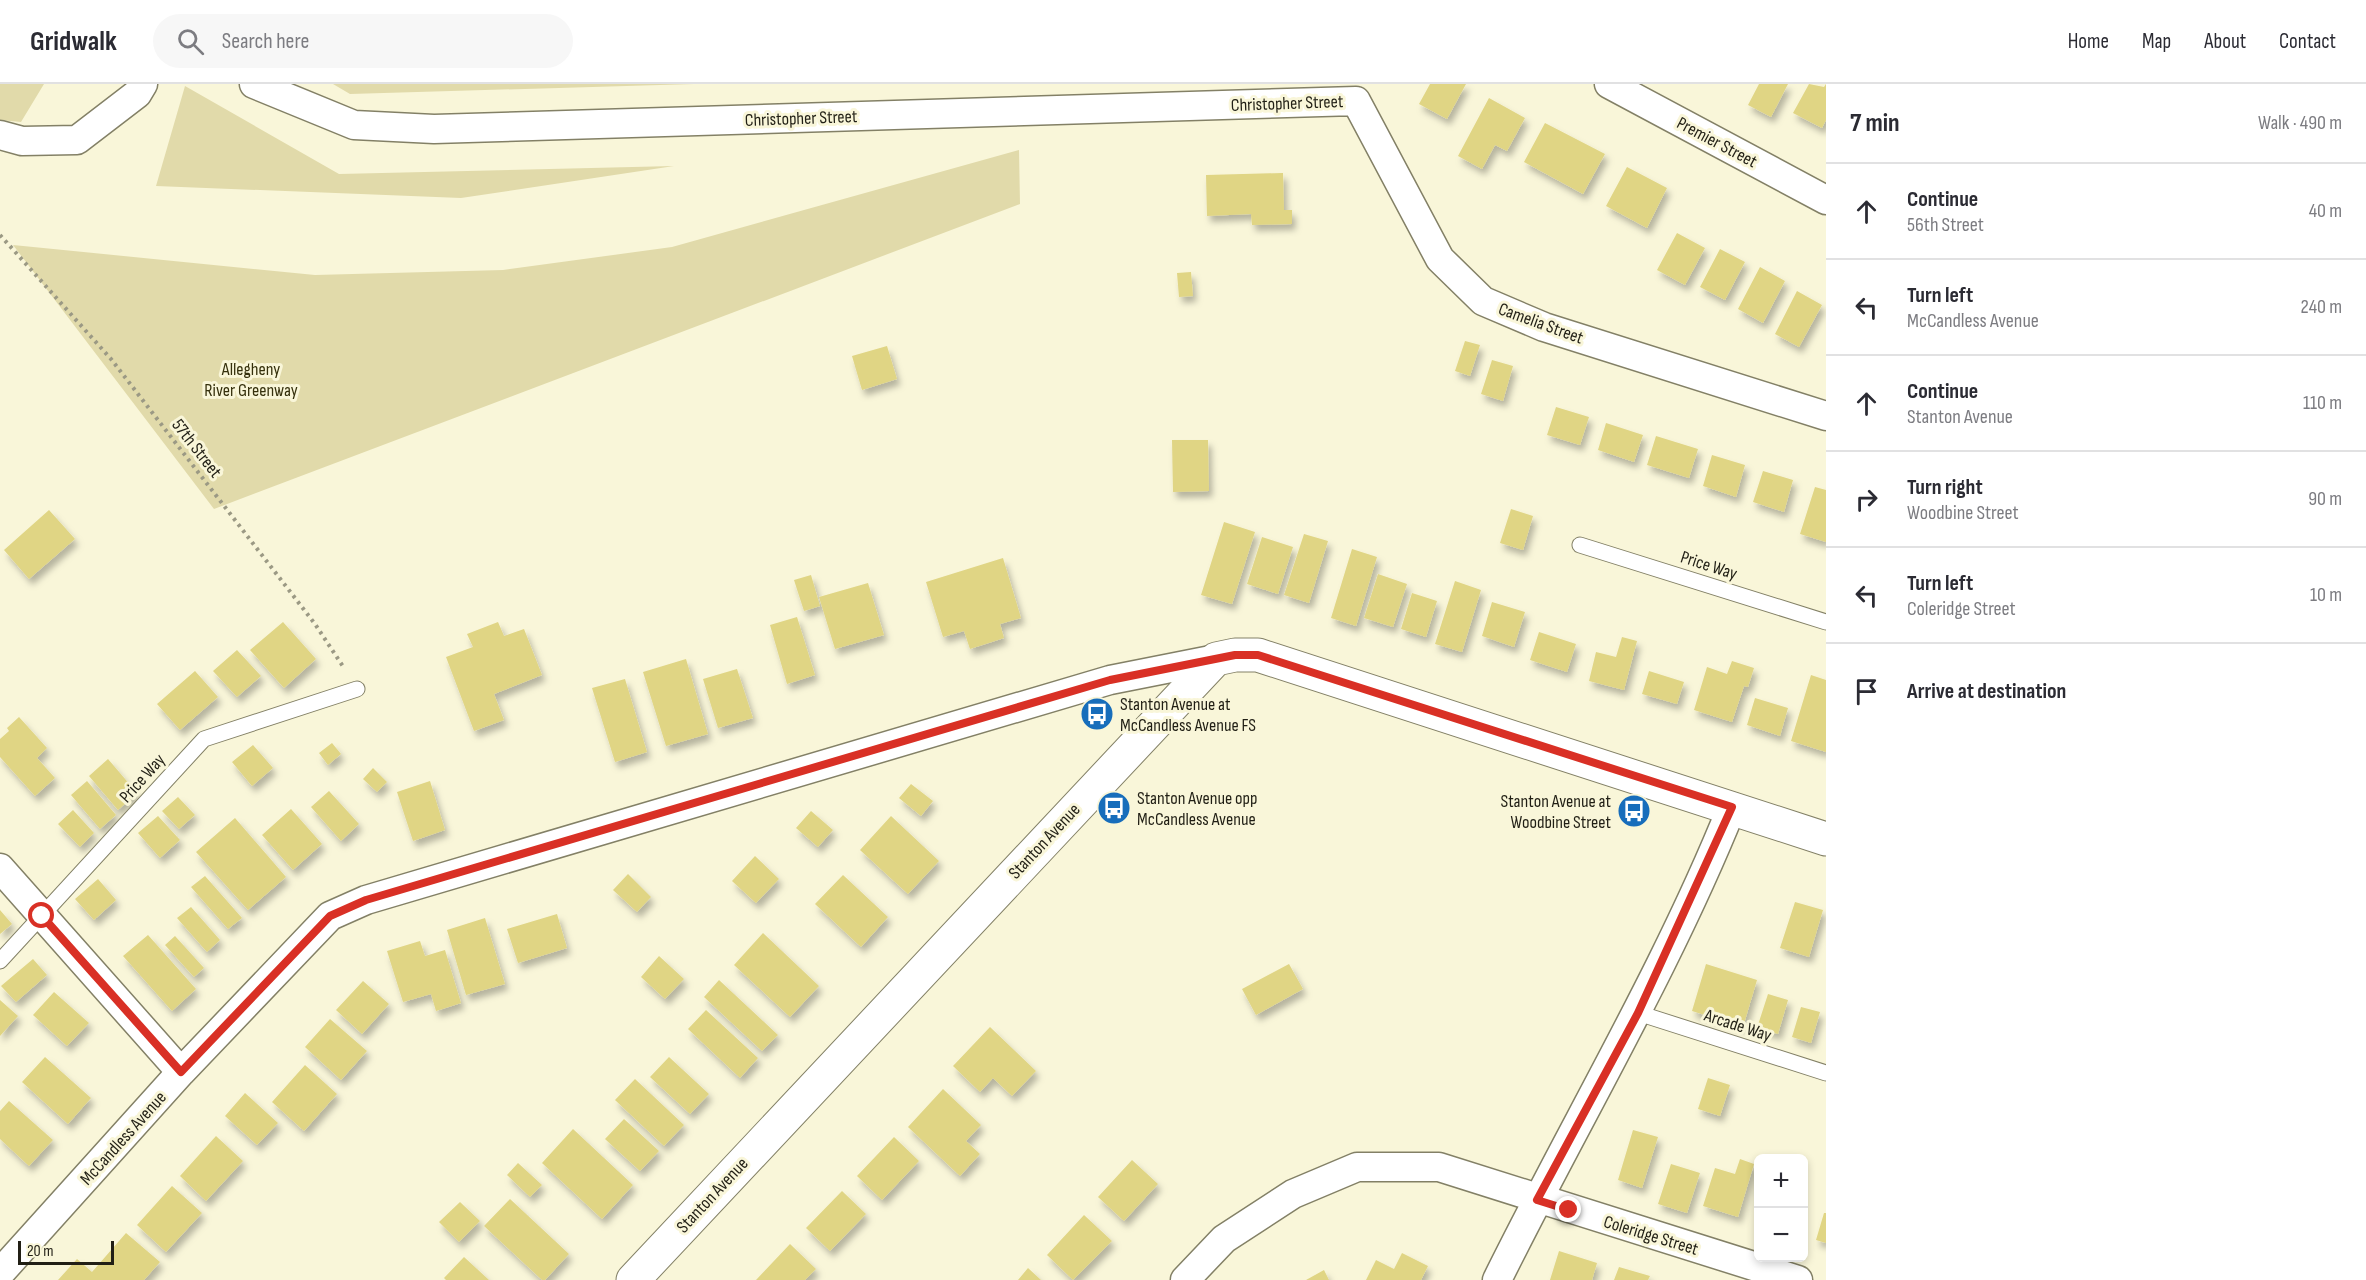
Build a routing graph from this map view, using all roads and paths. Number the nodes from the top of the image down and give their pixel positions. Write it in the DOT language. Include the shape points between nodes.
graph roads {
  1 [pos="143,84"];
  2 [pos="254,84"];
  3 [pos="1609,84"];
  4 [pos="1361,93"];
  5 [pos="0,135"];
  6 [pos="1826,200"];
  7 [pos="0,235"];
  8 [pos="1826,416"];
  9 [pos="1580,544"];
  10 [pos="1826,622"];
  11 [pos="1216,659"];
  12 [pos="357,689"];
  13 [pos="1732,807"];
  14 [pos="1826,839"];
  15 [pos="0,868"];
  16 [pos="42,916"];
  17 [pos="0,961"];
  18 [pos="1638,1013"];
  19 [pos="181,1072"];
  20 [pos="1826,1073"];
  21 [pos="1537,1200"];
  22 [pos="0,1273"];
  23 [pos="633,1280"];
  24 [pos="1185,1280"];
  25 [pos="1497,1280"];
  26 [pos="1798,1280"];
  1 -- 5 [label="street" via="138,94 77,140 22,141"];
  2 -- 4 [label="street, Christopher Street" via="354,125 434,129"];
  3 -- 6 [label="street, Premier Street"];
  4 -- 8 [label="street, Camelia Street" via="1440,259 1483,301 1544,327"];
  7 -- 12 [label="path, 57th Street" via="111,359 315,624"];
  9 -- 10 [label="lane, Price Way"];
  11 -- 13 [label="street" via="1258,655"];
  11 -- 19 [label="street, McCandless Avenue" via="1110,680 366,900 330,916"];
  11 -- 23 [label="street, Stanton Avenue"];
  12 -- 16 [label="lane, Price Way" via="204,739"];
  13 -- 14 [label="street"];
  13 -- 18 [label="street"];
  15 -- 16 [label="street"];
  16 -- 17 [label="lane, Price Way"];
  16 -- 19 [label="street"];
  18 -- 20 [label="lane, Arcade Way"];
  18 -- 21 [label="street"];
  19 -- 22 [label="street, McCandless Avenue"];
  21 -- 24 [label="street, Coleridge Street" via="1439,1167 1357,1167 1273,1206 1224,1239"];
  21 -- 25 [label="street"];
  21 -- 26 [label="street, Coleridge Street"];
}
